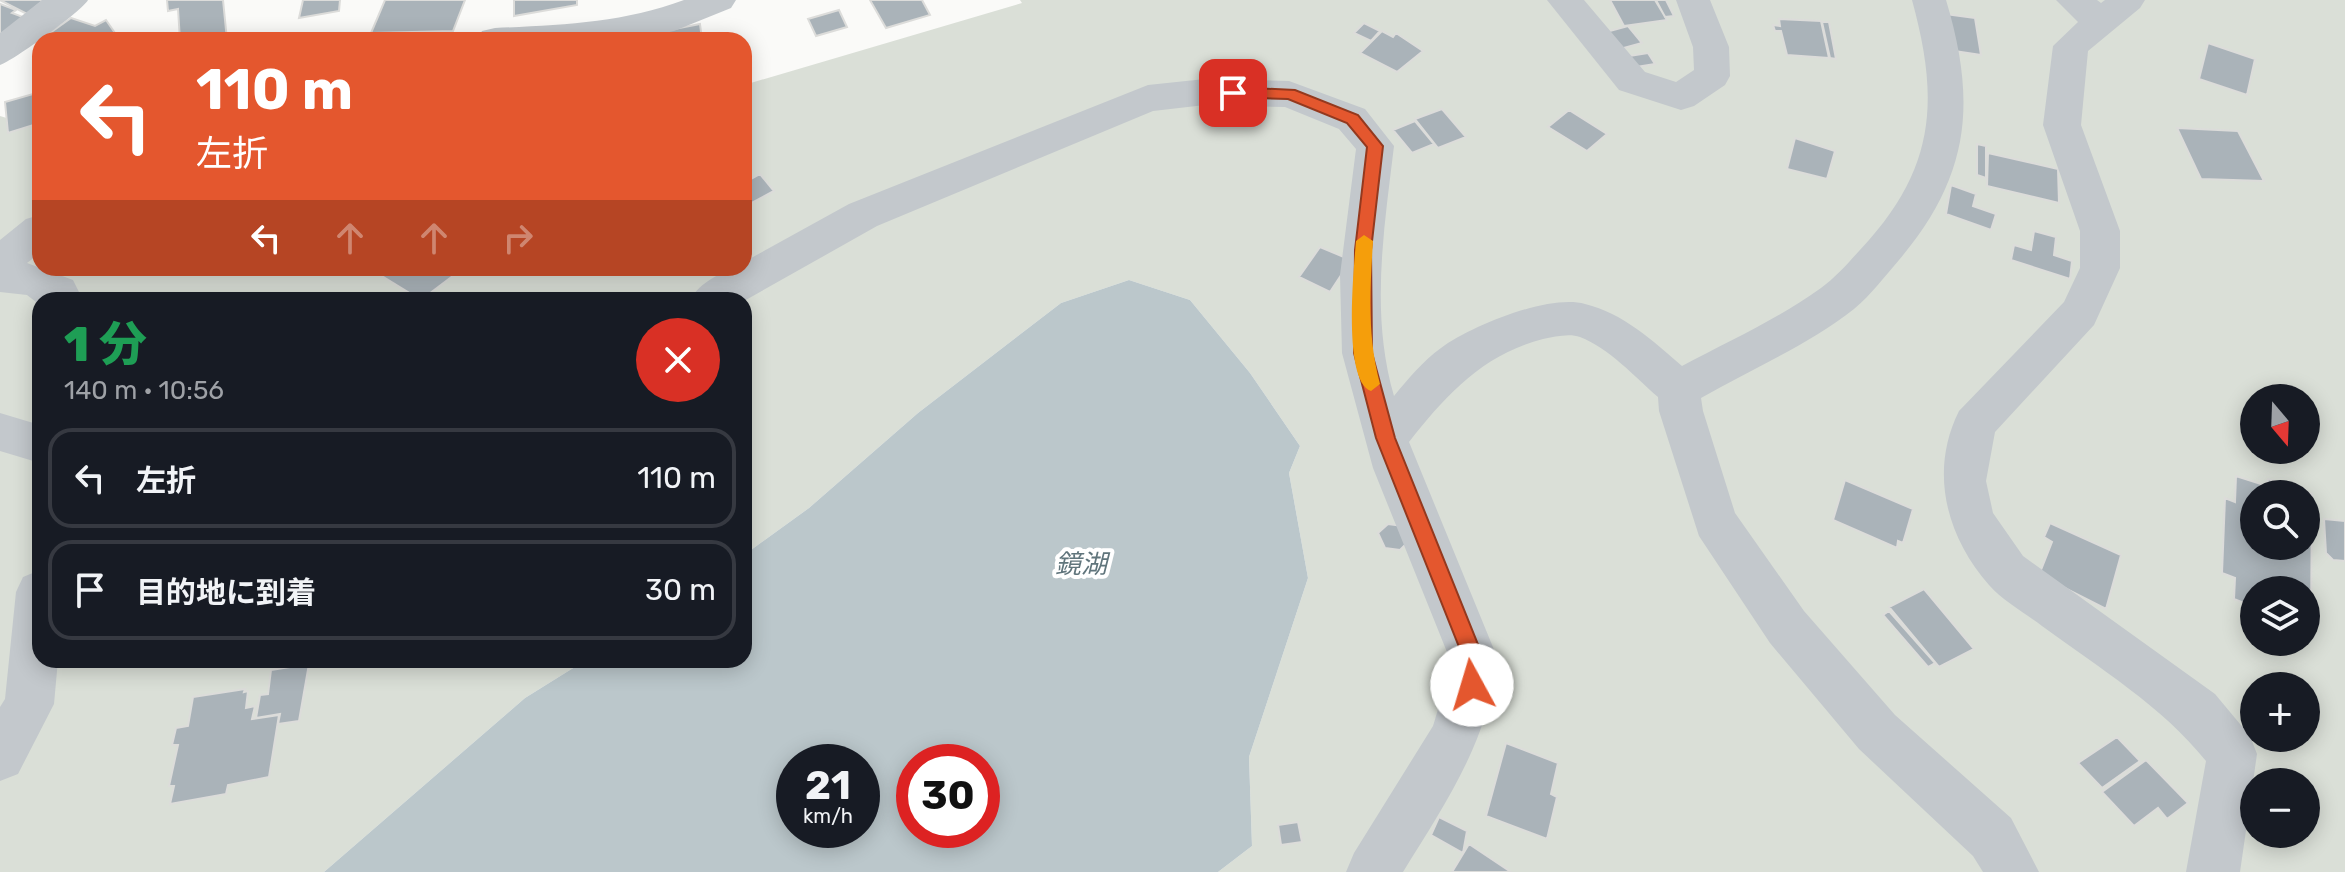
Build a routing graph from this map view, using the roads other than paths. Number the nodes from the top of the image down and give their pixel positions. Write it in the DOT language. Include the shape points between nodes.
graph roads {
  1 [pos="71,0"];
  2 [pos="719,0"];
  3 [pos="1564,0"];
  4 [pos="1693,0"];
  5 [pos="1929,0"];
  6 [pos="2101,7"];
  7 [pos="615,32"];
  8 [pos="0,52"];
  9 [pos="32,237"];
  10 [pos="0,263"];
  11 [pos="0,276"];
  12 [pos="59,292"];
  13 [pos="725,292"];
  14 [pos="1679,389"];
  15 [pos="0,432"];
  16 [pos="1386,438"];
  17 [pos="32,442"];
  18 [pos="33,668"];
  19 [pos="0,756"];
  20 [pos="1373,872"];
  21 [pos="2012,872"];
  22 [pos="2213,872"];
  1 -- 8 [label="street"];
  2 -- 7 [label="street" via="661,22"];
  3 -- 4 [label="street" via="1632,81 1681,97 1712,76 1711,47"];
  5 -- 14 [label="street" via="1945,46 1950,119 1934,178 1898,236 1839,297"];
  6 -- 22 [label="street" via="2071,46 2062,125 2100,231 2100,268 2079,313 1974,424 1964,481 1972,520 2006,571 2197,711 2232,754"];
  9 -- 10 [label="street"];
  11 -- 12 [label="street" via="33,280"];
  13 -- 16 [label="street" via="863,215 1148,98 1205,92 1289,94 1352,119 1375,146 1360,317 1363,353"];
  14 -- 16 [label="street" via="1618,339 1581,319 1544,321 1458,359"];
  14 -- 21 [label="street" via="1715,522 1797,639 1877,732 1992,837"];
  15 -- 17 [label="street"];
  16 -- 20 [label="street" via="1473,657 1472,685 1449,746"];
  18 -- 19 [label="street" via="29,704"];
}
